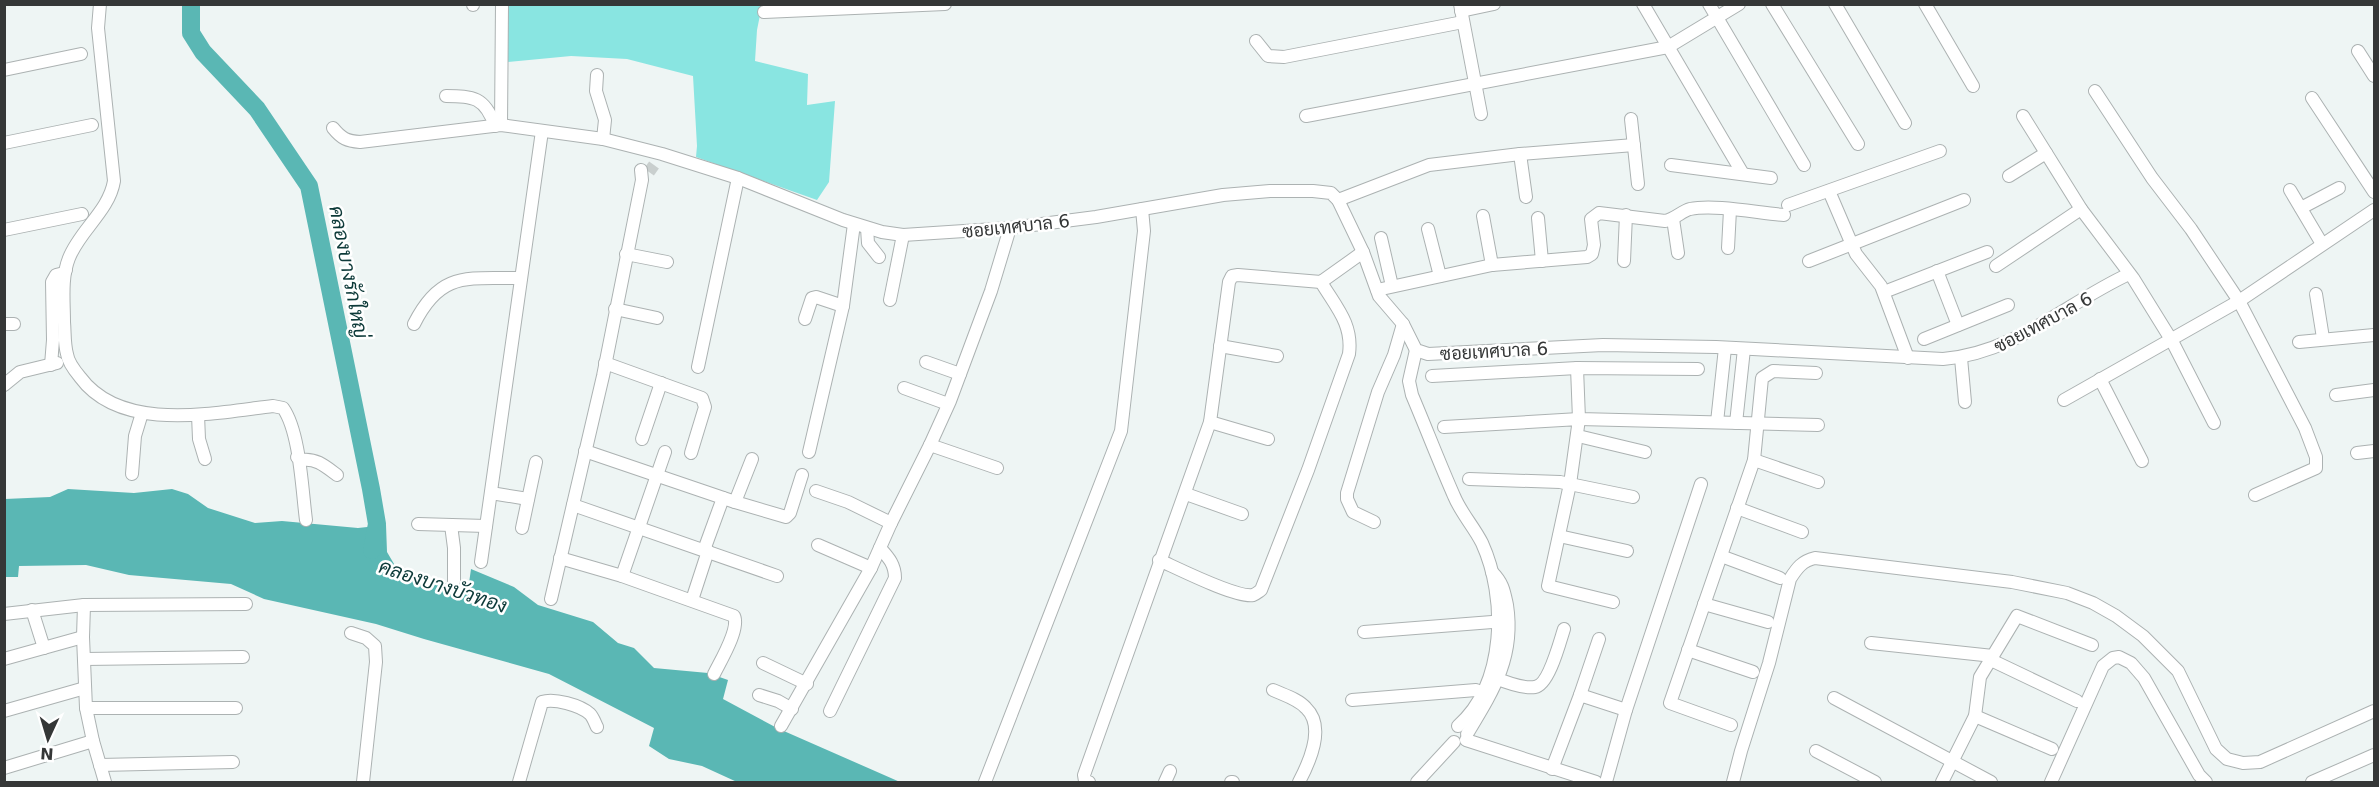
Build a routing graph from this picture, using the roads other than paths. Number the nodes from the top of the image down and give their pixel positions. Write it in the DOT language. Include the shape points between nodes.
graph roads {
  1 [pos="100,4"];
  2 [pos="502,4"];
  3 [pos="945,4"];
  4 [pos="1494,4"];
  5 [pos="1643,4"];
  6 [pos="1709,4"];
  7 [pos="1739,4"];
  8 [pos="1772,4"];
  9 [pos="1835,4"];
  10 [pos="1925,4"];
  11 [pos="764,12"];
  12 [pos="1461,12"];
  13 [pos="1717,18"];
  14 [pos="1256,40"];
  15 [pos="1668,47"];
  16 [pos="2358,51"];
  17 [pos="81,54"];
  18 [pos="4,70"];
  19 [pos="597,75"];
  20 [pos="2374,76"];
  21 [pos="1475,83"];
  22 [pos="1973,86"];
  23 [pos="2096,91"];
  24 [pos="446,96"];
  25 [pos="2312,98"];
  26 [pos="1481,114"];
  27 [pos="1306,116"];
  28 [pos="2023,116"];
  29 [pos="1631,119"];
  30 [pos="1905,123"];
  31 [pos="92,125"];
  32 [pos="498,126"];
  33 [pos="333,128"];
  34 [pos="542,132"];
  35 [pos="603,139"];
  36 [pos="4,143"];
  37 [pos="1858,144"];
  38 [pos="1634,145"];
  39 [pos="642,149"];
  40 [pos="1940,152"];
  41 [pos="2046,153"];
  42 [pos="662,154"];
  43 [pos="1520,154"];
  44 [pos="1671,165"];
  45 [pos="1804,165"];
  46 [pos="645,170"];
  47 [pos="1743,174"];
  48 [pos="2009,176"];
  49 [pos="738,178"];
  50 [pos="1771,178"];
  51 [pos="1638,184"];
  52 [pos="2339,188"];
  53 [pos="2290,190"];
  54 [pos="1829,191"];
  55 [pos="2374,192"];
  56 [pos="1526,197"];
  57 [pos="1338,200"];
  58 [pos="1964,200"];
  59 [pos="2301,208"];
  60 [pos="1142,209"];
  61 [pos="2081,209"];
  62 [pos="1730,210"];
  63 [pos="2374,210"];
  64 [pos="82,214"];
  65 [pos="1626,215"];
  66 [pos="1483,216"];
  67 [pos="1538,218"];
  68 [pos="1673,219"];
  69 [pos="861,226"];
  70 [pos="1010,228"];
  71 [pos="1428,229"];
  72 [pos="4,230"];
  73 [pos="903,235"];
  74 [pos="1381,238"];
  75 [pos="1851,244"];
  76 [pos="2322,244"];
  77 [pos="1728,248"];
  78 [pos="1363,252"];
  79 [pos="1987,252"];
  80 [pos="1678,253"];
  81 [pos="626,254"];
  82 [pos="879,257"];
  83 [pos="1542,261"];
  84 [pos="1624,261"];
  85 [pos="1809,261"];
  86 [pos="667,262"];
  87 [pos="1492,266"];
  88 [pos="1996,266"];
  89 [pos="66,270"];
  90 [pos="1937,271"];
  91 [pos="2129,274"];
  92 [pos="1440,276"];
  93 [pos="521,278"];
  94 [pos="1321,282"];
  95 [pos="1392,286"];
  96 [pos="1377,290"];
  97 [pos="1884,292"];
  98 [pos="2316,294"];
  99 [pos="890,300"];
  100 [pos="2239,302"];
  101 [pos="2008,305"];
  102 [pos="843,306"];
  103 [pos="615,309"];
  104 [pos="657,318"];
  105 [pos="805,319"];
  106 [pos="414,324"];
  107 [pos="1403,324"];
  108 [pos="1958,325"];
  109 [pos="2374,334"];
  110 [pos="2323,338"];
  111 [pos="1924,339"];
  112 [pos="2172,341"];
  113 [pos="2299,342"];
  114 [pos="1220,346"];
  115 [pos="1725,348"];
  116 [pos="1744,349"];
  117 [pos="1416,350"];
  118 [pos="1394,355"];
  119 [pos="1277,356"];
  120 [pos="1908,358"];
  121 [pos="1961,358"];
  122 [pos="60,361"];
  123 [pos="926,362"];
  124 [pos="605,363"];
  125 [pos="1413,363"];
  126 [pos="698,367"];
  127 [pos="1577,368"];
  128 [pos="1698,369"];
  129 [pos="4,371"];
  130 [pos="20,372"];
  131 [pos="1816,373"];
  132 [pos="960,374"];
  133 [pos="1432,376"];
  134 [pos="2100,379"];
  135 [pos="661,383"];
  136 [pos="4,385"];
  137 [pos="904,388"];
  138 [pos="2374,390"];
  139 [pos="2336,395"];
  140 [pos="2064,400"];
  141 [pos="1965,402"];
  142 [pos="948,404"];
  143 [pos="142,413"];
  144 [pos="198,415"];
  145 [pos="1579,419"];
  146 [pos="1210,422"];
  147 [pos="1717,422"];
  148 [pos="1736,423"];
  149 [pos="1757,423"];
  150 [pos="2214,423"];
  151 [pos="1818,425"];
  152 [pos="1444,427"];
  153 [pos="1578,436"];
  154 [pos="642,439"];
  155 [pos="1268,439"];
  156 [pos="930,445"];
  157 [pos="585,450"];
  158 [pos="2374,451"];
  159 [pos="666,452"];
  160 [pos="808,452"];
  161 [pos="1645,452"];
  162 [pos="691,453"];
  163 [pos="2357,453"];
  164 [pos="297,457"];
  165 [pos="205,459"];
  166 [pos="752,459"];
  167 [pos="1754,460"];
  168 [pos="2142,461"];
  169 [pos="536,462"];
  170 [pos="997,468"];
  171 [pos="132,474"];
  172 [pos="657,474"];
  173 [pos="337,475"];
  174 [pos="802,475"];
  175 [pos="1469,479"];
  176 [pos="1818,482"];
  177 [pos="1570,484"];
  178 [pos="1701,484"];
  179 [pos="816,491"];
  180 [pos="491,493"];
  181 [pos="1186,494"];
  182 [pos="2255,495"];
  183 [pos="723,498"];
  184 [pos="1633,498"];
  185 [pos="528,499"];
  186 [pos="735,502"];
  187 [pos="573,505"];
  188 [pos="1737,508"];
  189 [pos="1242,514"];
  190 [pos="306,520"];
  191 [pos="1374,522"];
  192 [pos="891,523"];
  193 [pos="418,524"];
  194 [pos="451,525"];
  195 [pos="486,526"];
  196 [pos="638,526"];
  197 [pos="522,528"];
  198 [pos="1802,532"];
  199 [pos="1559,537"];
  200 [pos="818,545"];
  201 [pos="880,548"];
  202 [pos="706,551"];
  203 [pos="1627,551"];
  204 [pos="1721,556"];
  205 [pos="560,558"];
  206 [pos="1159,560"];
  207 [pos="481,562"];
  208 [pos="871,568"];
  209 [pos="622,576"];
  210 [pos="777,576"];
  211 [pos="1780,578"];
  212 [pos="454,581"];
  213 [pos="551,599"];
  214 [pos="692,600"];
  215 [pos="1613,602"];
  216 [pos="84,604"];
  217 [pos="246,604"];
  218 [pos="1704,604"];
  219 [pos="32,610"];
  220 [pos="4,614"];
  221 [pos="1504,621"];
  222 [pos="1768,622"];
  223 [pos="1564,628"];
  224 [pos="1364,632"];
  225 [pos="351,633"];
  226 [pos="83,637"];
  227 [pos="1599,639"];
  228 [pos="1871,644"];
  229 [pos="2092,645"];
  230 [pos="44,648"];
  231 [pos="1688,650"];
  232 [pos="243,657"];
  233 [pos="84,658"];
  234 [pos="1992,658"];
  235 [pos="4,659"];
  236 [pos="763,663"];
  237 [pos="1753,672"];
  238 [pos="714,674"];
  239 [pos="1494,678"];
  240 [pos="807,684"];
  241 [pos="85,688"];
  242 [pos="1273,690"];
  243 [pos="1486,694"];
  244 [pos="759,695"];
  245 [pos="1580,695"];
  246 [pos="1834,698"];
  247 [pos="1352,699"];
  248 [pos="2077,701"];
  249 [pos="86,708"];
  250 [pos="236,708"];
  251 [pos="792,709"];
  252 [pos="1626,710"];
  253 [pos="4,711"];
  254 [pos="830,711"];
  255 [pos="2374,711"];
  256 [pos="1976,716"];
  257 [pos="1731,725"];
  258 [pos="781,726"];
  259 [pos="597,727"];
  260 [pos="1461,736"];
  261 [pos="93,741"];
  262 [pos="2052,749"];
  263 [pos="1816,750"];
  264 [pos="2374,755"];
  265 [pos="1952,761"];
  266 [pos="233,762"];
  267 [pos="100,765"];
  268 [pos="4,768"];
  269 [pos="1552,769"];
  270 [pos="105,783"];
  271 [pos="363,783"];
  272 [pos="519,783"];
  273 [pos="985,783"];
  274 [pos="1089,783"];
  275 [pos="1299,783"];
  276 [pos="1418,783"];
  277 [pos="1596,783"];
  278 [pos="1606,783"];
  279 [pos="1733,783"];
  280 [pos="1875,783"];
  281 [pos="1942,783"];
  282 [pos="1991,783"];
  283 [pos="2051,783"];
  284 [pos="2206,783"];
  285 [pos="2312,783"];
  1 -- 89 [label="street" via="98,28 114,181 112,193 80,237"];
  2 -- 32 [label="street"];
  3 -- 11 [label="street"];
  4 -- 12 [label="street"];
  5 -- 15 [label="street"];
  6 -- 13 [label="street"];
  7 -- 13 [label="street"];
  8 -- 37 [label="street"];
  9 -- 30 [label="street"];
  10 -- 22 [label="street"];
  12 -- 14 [label="street" via="1284,57 1268,56"];
  12 -- 21 [label="street"];
  13 -- 15 [label="street"];
  13 -- 45 [label="street"];
  15 -- 21 [label="street"];
  15 -- 47 [label="street"];
  16 -- 20 [label="street"];
  17 -- 18 [label="street"];
  19 -- 35 [label="street" via="596,91 605,120"];
  21 -- 26 [label="street"];
  21 -- 27 [label="street"];
  23 -- 100 [label="street"];
  24 -- 32 [label="street" via="478,99"];
  25 -- 55 [label="street"];
  28 -- 41 [label="street"];
  29 -- 38 [label="street"];
  31 -- 36 [label="street"];
  32 -- 33 [label="street, ซอยเทศบาล 6" via="360,142 347,141"];
  32 -- 34 [label="street, ซอยเทศบาล 6"];
  34 -- 35 [label="street, ซอยเทศบาล 6"];
  34 -- 93 [label="street"];
  35 -- 39 [label="street, ซอยเทศบาล 6"];
  38 -- 43 [label="street"];
  38 -- 51 [label="street"];
  39 -- 42 [label="street, ซอยเทศบาล 6"];
  39 -- 46 [label="street"];
  40 -- 54 [label="street"];
  41 -- 48 [label="street"];
  41 -- 61 [label="street"];
  42 -- 46 [label="street"];
  42 -- 49 [label="street, ซอยเทศบาล 6"];
  43 -- 56 [label="street"];
  43 -- 57 [label="street" via="1429,165"];
  44 -- 47 [label="street"];
  46 -- 81 [label="street"];
  47 -- 50 [label="street"];
  49 -- 69 [label="street, ซอยเทศบาล 6"];
  49 -- 126 [label="street"];
  52 -- 59 [label="street"];
  53 -- 59 [label="street"];
  54 -- 62 [label="street" via="1786,210"];
  54 -- 75 [label="street"];
  57 -- 60 [label="street, ซอยเทศบาล 6" via="1331,193 1270,191"];
  57 -- 78 [label="street, ซอยเทศบาล 6"];
  58 -- 75 [label="street"];
  59 -- 76 [label="street"];
  60 -- 70 [label="street, ซอยเทศบาล 6"];
  60 -- 273 [label="street" via="1144,231 1120,431"];
  61 -- 88 [label="street"];
  61 -- 91 [label="street"];
  62 -- 68 [label="street" via="1688,209"];
  62 -- 77 [label="street"];
  63 -- 76 [label="street"];
  64 -- 72 [label="street"];
  65 -- 68 [label="street"];
  65 -- 83 [label="street" via="1594,215 1594,245 1587,257"];
  65 -- 84 [label="street"];
  66 -- 87 [label="street"];
  67 -- 83 [label="street"];
  68 -- 80 [label="street"];
  69 -- 73 [label="street, ซอยเทศบาล 6"];
  69 -- 82 [label="street"];
  69 -- 102 [label="street"];
  70 -- 73 [label="street, ซอยเทศบาล 6"];
  70 -- 132 [label="street" via="992,291"];
  71 -- 92 [label="street"];
  73 -- 99 [label="street"];
  74 -- 95 [label="street"];
  75 -- 85 [label="street"];
  75 -- 97 [label="street"];
  76 -- 100 [label="street"];
  78 -- 94 [label="street"];
  78 -- 96 [label="street, ซอยเทศบาล 6"];
  79 -- 90 [label="street"];
  81 -- 86 [label="street"];
  81 -- 103 [label="street"];
  83 -- 87 [label="street"];
  87 -- 92 [label="street"];
  89 -- 122 [label="street"];
  89 -- 122 [label="street" via="52,282 53,340"];
  90 -- 97 [label="street"];
  90 -- 108 [label="street"];
  91 -- 112 [label="street"];
  91 -- 121 [label="street, ซอยเทศบาล 6" via="2030,332"];
  92 -- 95 [label="street"];
  93 -- 106 [label="street" via="458,279 439,289"];
  93 -- 180 [label="street"];
  94 -- 114 [label="street" via="1232,276"];
  94 -- 206 [label="street" via="1348,328 1349,354 1261,590 1245,595"];
  95 -- 96 [label="street"];
  96 -- 107 [label="street, ซอยเทศบาล 6"];
  97 -- 120 [label="street"];
  98 -- 110 [label="street"];
  100 -- 112 [label="street"];
  100 -- 182 [label="street" via="2305,428 2317,464 2316,468"];
  101 -- 108 [label="street"];
  102 -- 105 [label="street" via="812,298"];
  102 -- 160 [label="street"];
  103 -- 104 [label="street"];
  103 -- 124 [label="street"];
  107 -- 117 [label="street, ซอยเทศบาล 6"];
  107 -- 118 [label="street"];
  108 -- 111 [label="street"];
  109 -- 110 [label="street"];
  110 -- 113 [label="street"];
  112 -- 134 [label="street"];
  112 -- 150 [label="street"];
  114 -- 119 [label="street"];
  114 -- 146 [label="street"];
  115 -- 116 [label="street, ซอยเทศบาล 6"];
  115 -- 117 [label="street, ซอยเทศบาล 6" via="1603,345 1428,354"];
  115 -- 147 [label="street"];
  116 -- 120 [label="street, ซอยเทศบาล 6"];
  116 -- 148 [label="street"];
  117 -- 125 [label="street"];
  118 -- 125 [label="street"];
  118 -- 191 [label="street" via="1378,392 1347,493 1353,512"];
  120 -- 121 [label="street, ซอยเทศบาล 6"];
  121 -- 141 [label="street"];
  122 -- 130 [label="street"];
  122 -- 143 [label="street" via="88,389"];
  123 -- 132 [label="street"];
  124 -- 135 [label="street"];
  124 -- 157 [label="street"];
  125 -- 221 [label="street" via="1409,381 1412,394 1455,498 1481,542 1492,572 1503,585"];
  127 -- 128 [label="street"];
  127 -- 133 [label="street"];
  127 -- 145 [label="street"];
  129 -- 130 [label="street"];
  130 -- 136 [label="street"];
  131 -- 149 [label="street" via="1765,374"];
  132 -- 142 [label="street"];
  134 -- 140 [label="street"];
  134 -- 168 [label="street"];
  135 -- 154 [label="street"];
  135 -- 162 [label="street" via="705,402"];
  137 -- 142 [label="street"];
  138 -- 139 [label="street"];
  142 -- 156 [label="street"];
  143 -- 144 [label="street"];
  143 -- 171 [label="street" via="135,436"];
  144 -- 164 [label="street" via="283,408 290,418"];
  144 -- 165 [label="street"];
  145 -- 147 [label="street"];
  145 -- 152 [label="street"];
  145 -- 153 [label="street"];
  146 -- 155 [label="street"];
  146 -- 181 [label="street"];
  147 -- 148 [label="street"];
  148 -- 149 [label="street"];
  149 -- 151 [label="street"];
  149 -- 167 [label="street"];
  153 -- 161 [label="street"];
  153 -- 177 [label="street"];
  156 -- 170 [label="street"];
  156 -- 192 [label="street"];
  157 -- 172 [label="street"];
  157 -- 187 [label="street"];
  158 -- 163 [label="street"];
  159 -- 172 [label="street"];
  164 -- 173 [label="street" via="311,459"];
  164 -- 190 [label="street"];
  166 -- 186 [label="street"];
  167 -- 176 [label="street"];
  167 -- 188 [label="street"];
  169 -- 185 [label="street"];
  172 -- 183 [label="street"];
  172 -- 196 [label="street"];
  174 -- 186 [label="street" via="786,518"];
  175 -- 177 [label="street"];
  177 -- 184 [label="street"];
  177 -- 199 [label="street"];
  178 -- 252 [label="street"];
  179 -- 192 [label="street"];
  180 -- 185 [label="street"];
  180 -- 195 [label="street"];
  181 -- 189 [label="street"];
  181 -- 206 [label="street"];
  183 -- 186 [label="street"];
  183 -- 202 [label="street"];
  185 -- 197 [label="street"];
  187 -- 196 [label="street"];
  187 -- 205 [label="street"];
  188 -- 198 [label="street"];
  188 -- 204 [label="street"];
  192 -- 201 [label="street"];
  193 -- 194 [label="street"];
  194 -- 195 [label="street"];
  194 -- 212 [label="street"];
  195 -- 207 [label="street"];
  196 -- 202 [label="street"];
  196 -- 209 [label="street"];
  199 -- 203 [label="street"];
  199 -- 215 [label="street" via="1548,586"];
  200 -- 208 [label="street"];
  201 -- 208 [label="street"];
  201 -- 254 [label="street" via="891,561 895,578"];
  202 -- 210 [label="street"];
  202 -- 214 [label="street"];
  204 -- 211 [label="street"];
  204 -- 218 [label="street"];
  205 -- 209 [label="street"];
  205 -- 213 [label="street"];
  206 -- 274 [label="street" via="1084,775"];
  208 -- 240 [label="street"];
  209 -- 214 [label="street"];
  214 -- 238 [label="street" via="734,616 736,622"];
  216 -- 217 [label="street"];
  216 -- 219 [label="street"];
  216 -- 226 [label="street"];
  218 -- 222 [label="street"];
  218 -- 231 [label="street"];
  219 -- 220 [label="street"];
  219 -- 230 [label="street"];
  221 -- 224 [label="street"];
  221 -- 239 [label="street" via="1507,650"];
  223 -- 239 [label="street" via="1542,684 1525,686"];
  225 -- 271 [label="street" via="375,646"];
  226 -- 230 [label="street"];
  226 -- 233 [label="street"];
  227 -- 245 [label="street"];
  228 -- 234 [label="street"];
  229 -- 234 [label="street" via="2017,616"];
  230 -- 235 [label="street"];
  231 -- 237 [label="street"];
  231 -- 257 [label="street" via="1670,703"];
  232 -- 233 [label="street"];
  233 -- 241 [label="street"];
  234 -- 248 [label="street"];
  234 -- 256 [label="street" via="1980,677"];
  236 -- 240 [label="street"];
  239 -- 243 [label="street"];
  240 -- 251 [label="street"];
  241 -- 249 [label="street"];
  241 -- 253 [label="street"];
  242 -- 275 [label="street" via="1308,709 1315,726 1312,754"];
  243 -- 247 [label="street" via="1476,690"];
  243 -- 260 [label="street"];
  244 -- 251 [label="street"];
  245 -- 252 [label="street"];
  245 -- 269 [label="street"];
  246 -- 265 [label="street"];
  249 -- 250 [label="street"];
  249 -- 261 [label="street"];
  251 -- 258 [label="street"];
  252 -- 278 [label="street"];
  255 -- 279 [label="street" via="2260,762 2243,764 2216,750 2178,671 2143,636 2093,603 2067,593 2012,582 1815,558 1805,561 1790,579"];
  256 -- 262 [label="street"];
  256 -- 265 [label="street"];
  259 -- 272 [label="street" via="590,714 574,706 542,702"];
  260 -- 269 [label="street"];
  260 -- 276 [label="street"];
  261 -- 267 [label="street"];
  261 -- 268 [label="street"];
  263 -- 280 [label="street"];
  264 -- 285 [label="street"];
  265 -- 281 [label="street"];
  265 -- 282 [label="street"];
  266 -- 267 [label="street"];
  267 -- 270 [label="street"];
  269 -- 277 [label="street"];
  283 -- 284 [label="street" via="2103,666 2119,657 2131,663 2144,678"];
}
